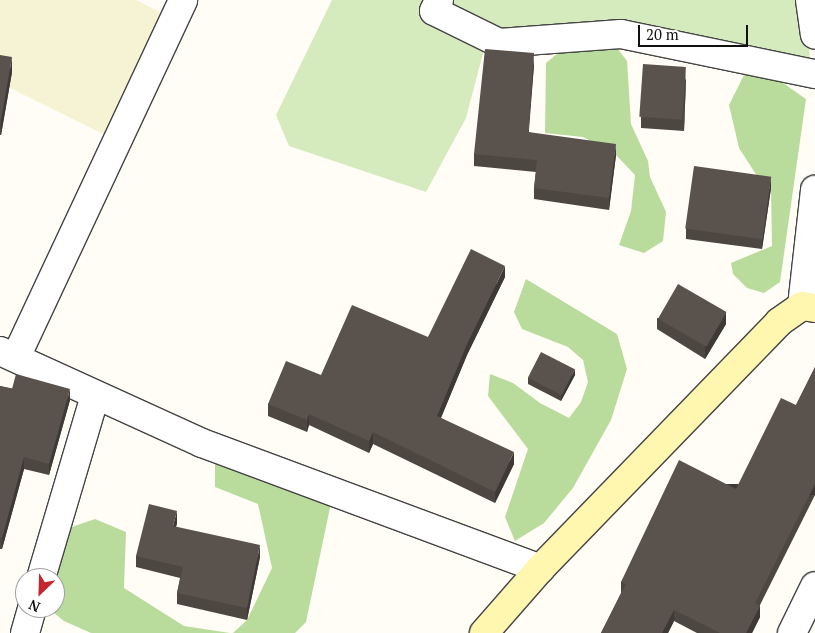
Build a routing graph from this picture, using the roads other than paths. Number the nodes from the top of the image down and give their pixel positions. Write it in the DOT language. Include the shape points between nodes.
graph roads {
  1 [pos="183,0"];
  2 [pos="440,0"];
  3 [pos="810,0"];
  4 [pos="815,35"];
  5 [pos="815,74"];
  6 [pos="815,190"];
  7 [pos="808,307"];
  8 [pos="8,354"];
  9 [pos="95,396"];
  10 [pos="44,568"];
  11 [pos="540,569"];
  12 [pos="815,586"];
  13 [pos="29,618"];
  14 [pos="24,633"];
  15 [pos="484,633"];
  16 [pos="792,633"];
  1 -- 8 [label="street"];
  2 -- 5 [label="street" via="434,11 500,43 621,34"];
  3 -- 4 [label="street"];
  6 -- 7 [label="street"];
  7 -- 11 [label="street" via="779,322"];
  8 -- 9 [label="street"];
  9 -- 10 [label="street"];
  9 -- 11 [label="street" via="202,443"];
  11 -- 15 [label="street"];
  12 -- 16 [label="street"];
  13 -- 14 [label="street"];
}
